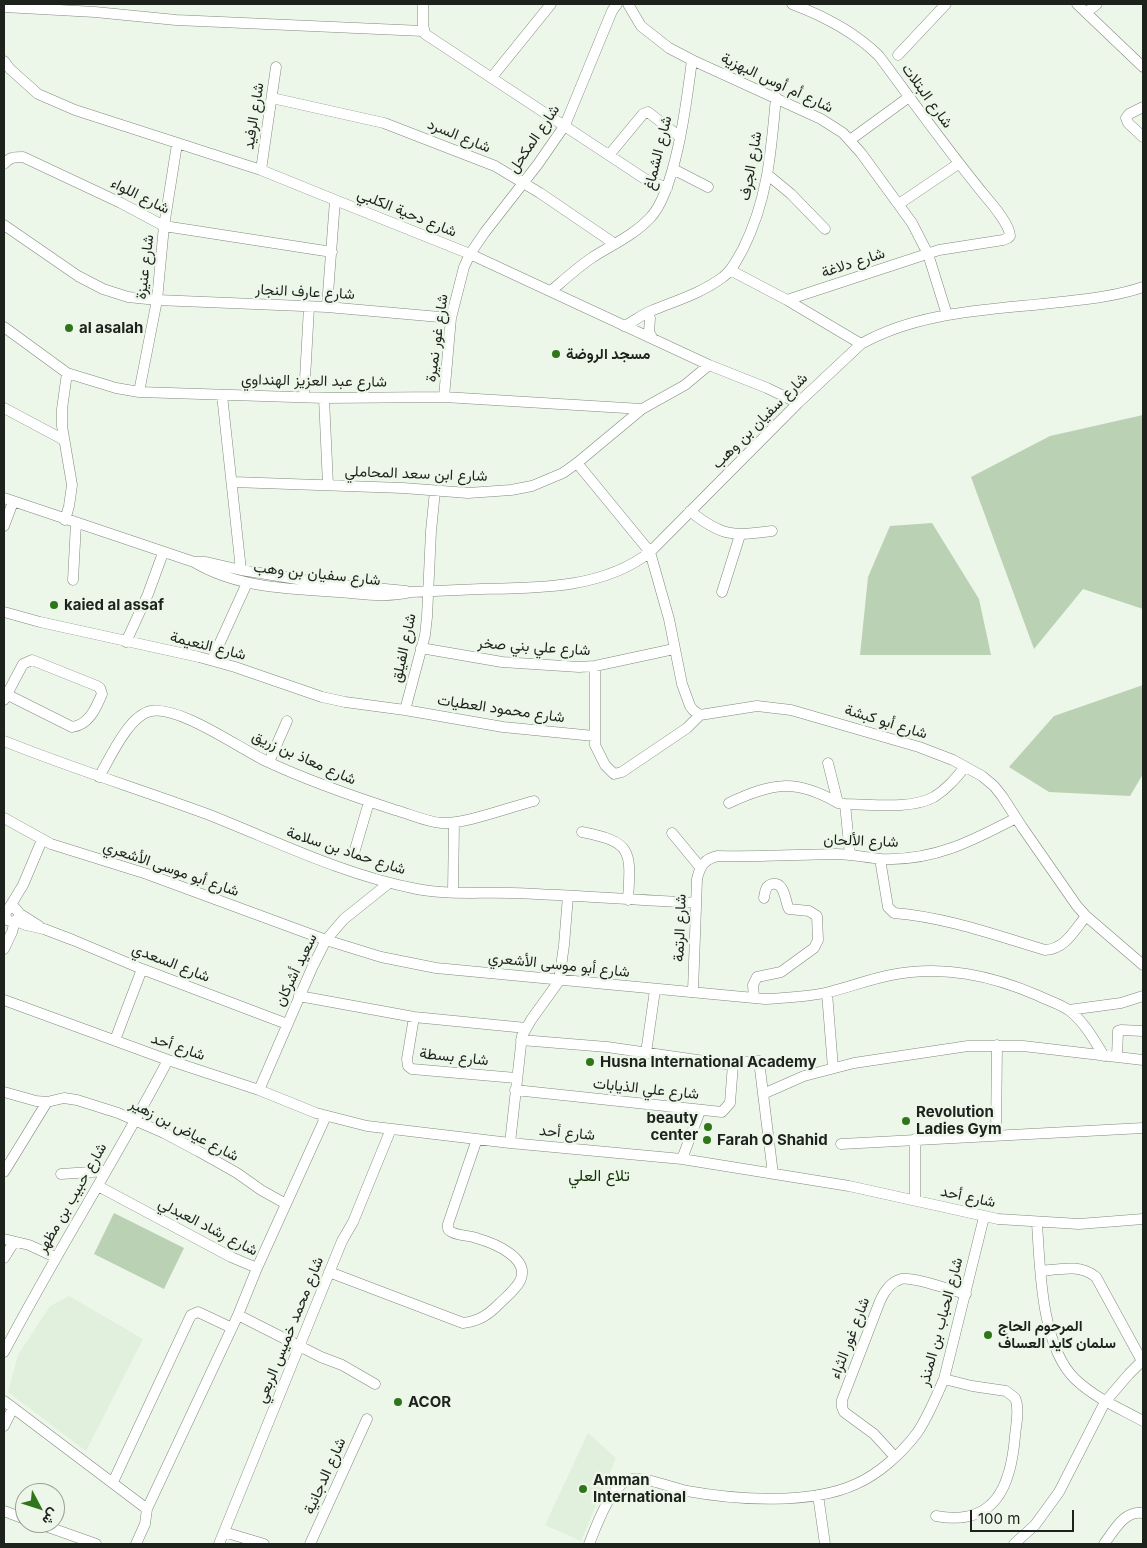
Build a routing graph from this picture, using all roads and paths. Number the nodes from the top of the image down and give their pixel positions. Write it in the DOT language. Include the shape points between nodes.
graph roads {
  1 [pos="423,4"];
  2 [pos="551,4"];
  3 [pos="617,4"];
  4 [pos="628,4"];
  5 [pos="792,4"];
  6 [pos="946,4"];
  7 [pos="1077,4"];
  8 [pos="1097,4"];
  9 [pos="4,7"];
  10 [pos="1087,12"];
  11 [pos="424,31"];
  12 [pos="898,55"];
  13 [pos="692,60"];
  14 [pos="4,61"];
  15 [pos="1143,66"];
  16 [pos="276,67"];
  17 [pos="492,78"];
  18 [pos="776,97"];
  19 [pos="909,97"];
  20 [pos="272,98"];
  21 [pos="1143,107"];
  22 [pos="565,125"];
  23 [pos="680,137"];
  24 [pos="1143,137"];
  25 [pos="850,140"];
  26 [pos="177,144"];
  27 [pos="609,155"];
  28 [pos="4,164"];
  29 [pos="958,164"];
  30 [pos="672,169"];
  31 [pos="261,170"];
  32 [pos="768,175"];
  33 [pos="523,182"];
  34 [pos="708,187"];
  35 [pos="667,188"];
  36 [pos="335,200"];
  37 [pos="899,204"];
  38 [pos="4,224"];
  39 [pos="164,226"];
  40 [pos="824,229"];
  41 [pos="1010,236"];
  42 [pos="616,244"];
  43 [pos="332,252"];
  44 [pos="470,254"];
  45 [pos="928,254"];
  46 [pos="730,270"];
  47 [pos="1143,286"];
  48 [pos="551,291"];
  49 [pos="157,300"];
  50 [pos="787,300"];
  51 [pos="309,306"];
  52 [pos="327,307"];
  53 [pos="658,309"];
  54 [pos="947,315"];
  55 [pos="451,318"];
  56 [pos="650,318"];
  57 [pos="4,327"];
  58 [pos="627,328"];
  59 [pos="652,339"];
  60 [pos="861,344"];
  61 [pos="708,365"];
  62 [pos="67,373"];
  63 [pos="139,392"];
  64 [pos="222,395"];
  65 [pos="304,397"];
  66 [pos="444,397"];
  67 [pos="324,398"];
  68 [pos="798,403"];
  69 [pos="4,408"];
  70 [pos="642,409"];
  71 [pos="64,440"];
  72 [pos="577,463"];
  73 [pos="233,482"];
  74 [pos="328,485"];
  75 [pos="435,491"];
  76 [pos="8,500"];
  77 [pos="690,511"];
  78 [pos="70,522"];
  79 [pos="4,526"];
  80 [pos="772,531"];
  81 [pos="740,535"];
  82 [pos="650,552"];
  83 [pos="163,553"];
  84 [pos="194,562"];
  85 [pos="241,570"];
  86 [pos="72,580"];
  87 [pos="247,582"];
  88 [pos="428,591"];
  89 [pos="412,592"];
  90 [pos="722,592"];
  91 [pos="4,612"];
  92 [pos="126,642"];
  93 [pos="421,648"];
  94 [pos="674,649"];
  95 [pos="212,660"];
  96 [pos="595,666"];
  97 [pos="6,697"];
  98 [pos="405,710"];
  99 [pos="700,715"];
  100 [pos="287,721"];
  101 [pos="594,736"];
  102 [pos="4,741"];
  103 [pos="268,762"];
  104 [pos="828,763"];
  105 [pos="965,767"];
  106 [pos="99,777"];
  107 [pos="534,801"];
  108 [pos="369,802"];
  109 [pos="729,803"];
  110 [pos="842,804"];
  111 [pos="4,818"];
  112 [pos="1016,818"];
  113 [pos="454,823"];
  114 [pos="582,832"];
  115 [pos="672,833"];
  116 [pos="42,840"];
  117 [pos="354,853"];
  118 [pos="850,854"];
  119 [pos="880,859"];
  120 [pos="700,867"];
  121 [pos="389,883"];
  122 [pos="453,892"];
  123 [pos="568,896"];
  124 [pos="764,898"];
  125 [pos="628,900"];
  126 [pos="696,903"];
  127 [pos="12,915"];
  128 [pos="1086,916"];
  129 [pos="4,936"];
  130 [pos="326,940"];
  131 [pos="4,949"];
  132 [pos="1143,965"];
  133 [pos="142,969"];
  134 [pos="559,981"];
  135 [pos="655,990"];
  136 [pos="693,991"];
  137 [pos="827,993"];
  138 [pos="300,996"];
  139 [pos="1143,996"];
  140 [pos="754,998"];
  141 [pos="4,1000"];
  142 [pos="1069,1010"];
  143 [pos="414,1017"];
  144 [pos="287,1024"];
  145 [pos="526,1028"];
  146 [pos="1143,1031"];
  147 [pos="115,1040"];
  148 [pos="521,1040"];
  149 [pos="997,1045"];
  150 [pos="646,1053"];
  151 [pos="1104,1056"];
  152 [pos="1117,1058"];
  153 [pos="168,1060"];
  154 [pos="1143,1060"];
  155 [pos="733,1064"];
  156 [pos="833,1068"];
  157 [pos="516,1078"];
  158 [pos="259,1090"];
  159 [pos="515,1090"];
  160 [pos="4,1092"];
  161 [pos="763,1094"];
  162 [pos="47,1102"];
  163 [pos="700,1110"];
  164 [pos="326,1116"];
  165 [pos="136,1120"];
  166 [pos="1143,1128"];
  167 [pos="391,1129"];
  168 [pos="996,1135"];
  169 [pos="477,1139"];
  170 [pos="915,1139"];
  171 [pos="510,1143"];
  172 [pos="842,1144"];
  173 [pos="682,1159"];
  174 [pos="5,1167"];
  175 [pos="106,1171"];
  176 [pos="61,1174"];
  177 [pos="773,1174"];
  178 [pos="98,1186"];
  179 [pos="914,1200"];
  180 [pos="286,1204"];
  181 [pos="984,1217"];
  182 [pos="1143,1219"];
  183 [pos="1037,1223"];
  184 [pos="4,1239"];
  185 [pos="14,1242"];
  186 [pos="55,1257"];
  187 [pos="4,1258"];
  188 [pos="257,1268"];
  189 [pos="1041,1271"];
  190 [pos="329,1272"];
  191 [pos="966,1294"];
  192 [pos="238,1315"];
  193 [pos="232,1328"];
  194 [pos="301,1345"];
  195 [pos="4,1352"];
  196 [pos="1143,1361"];
  197 [pos="944,1379"];
  198 [pos="375,1384"];
  199 [pos="4,1401"];
  200 [pos="1105,1402"];
  201 [pos="13,1408"];
  202 [pos="366,1419"];
  203 [pos="1143,1421"];
  204 [pos="4,1426"];
  205 [pos="895,1456"];
  206 [pos="113,1482"];
  207 [pos="818,1495"];
  208 [pos="147,1509"];
  209 [pos="1143,1514"];
  210 [pos="936,1516"];
  211 [pos="224,1532"];
  212 [pos="65,1533"];
  213 [pos="96,1544"];
  214 [pos="136,1544"];
  215 [pos="219,1544"];
  216 [pos="264,1544"];
  217 [pos="310,1544"];
  218 [pos="589,1544"];
  219 [pos="825,1544"];
  220 [pos="1014,1544"];
  221 [pos="1104,1544"];
  1 -- 11 [label="street"];
  2 -- 17 [label="street"];
  3 -- 22 [label="street, شارع المكحل"];
  4 -- 13 [label="street, شارع أم أوس البهزية" via="641,26 652,36"];
  5 -- 19 [label="street, شارع البتلات" via="845,29 866,43"];
  6 -- 12 [label="street"];
  7 -- 10 [label="street"];
  8 -- 10 [label="street"];
  9 -- 11 [label="street" via="160,19"];
  10 -- 15 [label="street"];
  11 -- 17 [label="street"];
  13 -- 18 [label="street, شارع أم أوس البهزية"];
  13 -- 23 [label="street, شارع الشماغ"];
  14 -- 26 [label="street, شارع دحية الكلبي" via="29,87 51,100"];
  16 -- 20 [label="street, شارع الرفيد"];
  17 -- 22 [label="street"];
  18 -- 25 [label="street, شارع أم أوس البهزية" via="827,122"];
  18 -- 32 [label="street, شارع الجرف"];
  19 -- 25 [label="street"];
  19 -- 29 [label="street, شارع البتلات"];
  20 -- 31 [label="street, شارع الرفيد"];
  20 -- 33 [label="street, شارع السرد" via="384,122 495,166"];
  21 -- 24 [label="street" via="1126,118"];
  22 -- 27 [label="street"];
  22 -- 33 [label="street, شارع المكحل"];
  23 -- 27 [label="street" via="648,112"];
  23 -- 30 [label="street, شارع الشماغ"];
  25 -- 37 [label="street, شارع أم أوس البهزية"];
  26 -- 31 [label="street, شارع دحية الكلبي"];
  26 -- 39 [label="street, شارع عنيزة"];
  27 -- 35 [label="street" via="644,179"];
  28 -- 39 [label="street, شارع اللواء" via="9,158 23,157"];
  29 -- 37 [label="street"];
  29 -- 41 [label="street, شارع البتلات" via="989,200"];
  30 -- 34 [label="street"];
  30 -- 35 [label="street, شارع الشماغ"];
  31 -- 36 [label="street, شارع دحية الكلبي"];
  32 -- 40 [label="street"];
  32 -- 46 [label="street, شارع الجرف" via="753,227"];
  33 -- 42 [label="street, شارع السرد"];
  33 -- 44 [label="street, شارع المكحل"];
  35 -- 42 [label="street, شارع الشماغ" via="651,218"];
  36 -- 43 [label="street"];
  36 -- 44 [label="street, شارع دحية الكلبي"];
  37 -- 45 [label="street, شارع أم أوس البهزية"];
  38 -- 49 [label="street, شارع عارف النجار" via="96,286 128,297"];
  39 -- 43 [label="street, شارع اللواء"];
  39 -- 49 [label="street, شارع عنيزة"];
  41 -- 45 [label="street, شارع دلاغة"];
  42 -- 48 [label="street, شارع الشماغ" via="582,264"];
  43 -- 52 [label="street"];
  44 -- 48 [label="street, شارع دحية الكلبي"];
  44 -- 55 [label="street, شارع غور نميرة"];
  45 -- 50 [label="street, شارع دلاغة"];
  45 -- 54 [label="street, شارع أم أوس البهزية"];
  46 -- 50 [label="street"];
  46 -- 53 [label="street, شارع الجرف" via="693,294"];
  47 -- 54 [label="street, شارع سفيان بن وهب" via="1084,300"];
  48 -- 58 [label="street, شارع دحية الكلبي"];
  49 -- 51 [label="street, شارع عارف النجار"];
  49 -- 63 [label="street, شارع عنيزة"];
  50 -- 60 [label="street"];
  51 -- 52 [label="street, شارع عارف النجار"];
  51 -- 65 [label="street"];
  52 -- 55 [label="street, شارع عارف النجار"];
  53 -- 56 [label="street"];
  53 -- 58 [label="street, شارع الجرف"];
  54 -- 60 [label="street, شارع سفيان بن وهب" via="892,330"];
  55 -- 66 [label="street, شارع غور نميرة"];
  56 -- 58 [label="street"];
  56 -- 59 [label="street" via="648,329"];
  57 -- 62 [label="street, شارع عبد العزيز الهنداوي"];
  58 -- 59 [label="street, شارع دحية الكلبي"];
  59 -- 61 [label="street, شارع دحية الكلبي"];
  60 -- 68 [label="street, شارع سفيان بن وهب"];
  61 -- 68 [label="street, شارع دحية الكلبي"];
  61 -- 70 [label="street, شارع ابن سعد المحاملي" via="685,385"];
  62 -- 63 [label="street, شارع عبد العزيز الهنداوي"];
  62 -- 71 [label="street" via="62,409"];
  63 -- 64 [label="street, شارع عبد العزيز الهنداوي"];
  64 -- 65 [label="street, شارع عبد العزيز الهنداوي"];
  64 -- 73 [label="street"];
  65 -- 67 [label="street, شارع عبد العزيز الهنداوي"];
  66 -- 67 [label="street, شارع عبد العزيز الهنداوي"];
  66 -- 70 [label="street, شارع عبد العزيز الهنداوي"];
  67 -- 74 [label="street"];
  68 -- 77 [label="street, شارع سفيان بن وهب"];
  69 -- 71 [label="street"];
  70 -- 72 [label="street, شارع ابن سعد المحاملي"];
  71 -- 78 [label="street" via="72,485"];
  72 -- 75 [label="street, شارع ابن سعد المحاملي" via="532,486 468,493"];
  72 -- 82 [label="street"];
  73 -- 74 [label="street, شارع ابن سعد المحاملي"];
  73 -- 85 [label="street"];
  74 -- 75 [label="street, شارع ابن سعد المحاملي"];
  75 -- 88 [label="street, شارع الفيلق"];
  76 -- 78 [label="street, شارع سفيان بن وهب"];
  76 -- 79 [label="street"];
  77 -- 81 [label="street" via="707,525"];
  77 -- 82 [label="street, شارع سفيان بن وهب"];
  78 -- 83 [label="street, شارع سفيان بن وهب" via="126,538"];
  78 -- 86 [label="street"];
  80 -- 81 [label="street"];
  81 -- 90 [label="street"];
  82 -- 88 [label="street, شارع سفيان بن وهب" via="614,573 579,582"];
  82 -- 94 [label="street"];
  83 -- 84 [label="street, شارع سفيان بن وهب"];
  83 -- 92 [label="street"];
  84 -- 85 [label="street, شارع سفيان بن وهب"];
  84 -- 87 [label="street, شارع سفيان بن وهب" via="215,573"];
  85 -- 89 [label="street, شارع سفيان بن وهب" via="322,583"];
  87 -- 89 [label="street, شارع سفيان بن وهب" via="288,589 382,596"];
  87 -- 95 [label="street"];
  88 -- 89 [label="street, شارع سفيان بن وهب"];
  88 -- 93 [label="street, شارع الفيلق"];
  91 -- 92 [label="street, شارع النعيمة"];
  92 -- 95 [label="street, شارع النعيمة"];
  93 -- 96 [label="street, شارع علي بني صخر" via="507,662"];
  93 -- 98 [label="street, شارع الفيلق"];
  94 -- 96 [label="street, شارع علي بني صخر"];
  94 -- 99 [label="street" via="686,696 693,710"];
  95 -- 98 [label="street, شارع النعيمة" via="322,697"];
  96 -- 101 [label="street"];
  97 -- 97 [label="street" via="72,727 86,723 102,694 97,686 32,660 23,664"];
  98 -- 101 [label="street, شارع محمود العطيات" via="503,727"];
  99 -- 101 [label="street" via="687,728 617,774 611,772 600,757"];
  99 -- 105 [label="street, شارع أبو كبشة" via="757,706 790,710 919,747"];
  100 -- 103 [label="street"];
  102 -- 106 [label="street, شارع حماد بن سلامة"];
  103 -- 106 [label="street, شارع معاذ بن زريق" via="184,717 152,710 132,723"];
  103 -- 108 [label="street, شارع معاذ بن زريق"];
  104 -- 110 [label="street"];
  105 -- 110 [label="street" via="942,791 922,802"];
  105 -- 112 [label="street, شارع أبو كبشة" via="994,786"];
  106 -- 121 [label="street, شارع حماد بن سلامة"];
  107 -- 113 [label="street, شارع معاذ بن زريق"];
  108 -- 113 [label="street, شارع معاذ بن زريق" via="434,822"];
  108 -- 117 [label="street"];
  109 -- 110 [label="street" via="753,791 790,785 804,787"];
  110 -- 118 [label="street"];
  111 -- 116 [label="street, شارع أبو موسى الأشعري"];
  112 -- 119 [label="street, شارع الألحان" via="952,849"];
  112 -- 128 [label="street, شارع أبو كبشة" via="1064,890"];
  113 -- 122 [label="street"];
  114 -- 125 [label="street" via="612,839 626,851 630,866"];
  115 -- 120 [label="street"];
  116 -- 127 [label="street"];
  116 -- 130 [label="street, شارع أبو موسى الأشعري" via="176,884"];
  118 -- 119 [label="street, شارع الألحان"];
  118 -- 120 [label="street, شارع الألحان" via="718,856 706,860"];
  119 -- 128 [label="street" via="888,907 894,913 959,924 1045,950 1061,946"];
  120 -- 126 [label="street, شارع الرتمة"];
  121 -- 122 [label="street, شارع حماد بن سلامة"];
  121 -- 130 [label="street, سعيد أشركان" via="344,919"];
  122 -- 123 [label="street, شارع حماد بن سلامة"];
  123 -- 125 [label="street, شارع حماد بن سلامة"];
  123 -- 134 [label="street"];
  124 -- 140 [label="street" via="769,886 780,885 789,909 811,911 817,916 818,940 811,950 784,969 756,977"];
  125 -- 126 [label="street, شارع حماد بن سلامة"];
  126 -- 136 [label="street, شارع الرتمة"];
  127 -- 129 [label="street"];
  127 -- 131 [label="street" via="13,929"];
  127 -- 133 [label="street, شارع السعدي"];
  128 -- 132 [label="street, شارع أبو كبشة"];
  130 -- 134 [label="street, شارع أبو موسى الأشعري" via="425,966"];
  130 -- 138 [label="street, سعيد أشركان"];
  133 -- 144 [label="street, شارع السعدي"];
  133 -- 147 [label="street"];
  134 -- 135 [label="street, شارع أبو موسى الأشعري"];
  134 -- 145 [label="street"];
  135 -- 136 [label="street, شارع أبو موسى الأشعري"];
  135 -- 150 [label="street"];
  136 -- 140 [label="street, شارع أبو موسى الأشعري"];
  137 -- 140 [label="street, شارع أبو موسى الأشعري"];
  137 -- 142 [label="street, شارع أبو موسى الأشعري" via="908,972 963,972 996,979"];
  137 -- 156 [label="street"];
  138 -- 143 [label="street"];
  138 -- 144 [label="street, سعيد أشركان"];
  139 -- 142 [label="street"];
  141 -- 147 [label="street, شارع أحد"];
  142 -- 151 [label="street, شارع أبو موسى الأشعري" via="1086,1028"];
  143 -- 145 [label="street"];
  143 -- 157 [label="street, شارع بسطة" via="407,1059 412,1069"];
  144 -- 158 [label="street, سعيد أشركان"];
  145 -- 148 [label="street"];
  146 -- 152 [label="street" via="1118,1031"];
  147 -- 153 [label="street, شارع أحد"];
  148 -- 150 [label="street"];
  148 -- 157 [label="street"];
  149 -- 151 [label="street"];
  149 -- 156 [label="street" via="930,1051"];
  149 -- 168 [label="street"];
  150 -- 155 [label="street"];
  151 -- 152 [label="street"];
  152 -- 154 [label="street"];
  153 -- 158 [label="street, شارع أحد"];
  153 -- 165 [label="street, شارع حبيب بن مظهر"];
  155 -- 161 [label="street" via="759,1060"];
  155 -- 163 [label="street, شارع علي الذيابات" via="727,1108 722,1112"];
  156 -- 161 [label="street" via="804,1076"];
  157 -- 159 [label="street"];
  158 -- 164 [label="street, شارع أحد"];
  159 -- 163 [label="street, شارع علي الذيابات"];
  159 -- 171 [label="street"];
  160 -- 162 [label="street, شارع عياض بن زهير"];
  161 -- 177 [label="street"];
  162 -- 165 [label="street, شارع عياض بن زهير" via="64,1098 77,1100"];
  162 -- 174 [label="street"];
  163 -- 173 [label="street"];
  164 -- 167 [label="street, شارع أحد"];
  164 -- 180 [label="street"];
  165 -- 175 [label="street, شارع حبيب بن مظهر"];
  165 -- 180 [label="street, شارع عياض بن زهير" via="198,1151"];
  166 -- 168 [label="street"];
  167 -- 169 [label="street, شارع أحد"];
  167 -- 190 [label="street, شارع محمد خميس الربعي"];
  168 -- 170 [label="street"];
  169 -- 171 [label="street, شارع أحد"];
  169 -- 190 [label="street" via="448,1228 498,1246 520,1261 523,1272 520,1282 490,1314 477,1321 463,1323"];
  170 -- 172 [label="street"];
  170 -- 179 [label="street"];
  171 -- 173 [label="street, شارع أحد"];
  173 -- 177 [label="street, شارع أحد"];
  175 -- 176 [label="street"];
  175 -- 178 [label="street, شارع حبيب بن مظهر"];
  177 -- 179 [label="street, شارع أحد"];
  178 -- 186 [label="street, شارع حبيب بن مظهر"];
  178 -- 188 [label="street, شارع رشاد العبدلي"];
  179 -- 181 [label="street, شارع أحد"];
  180 -- 188 [label="street"];
  181 -- 183 [label="street, شارع أحد"];
  181 -- 191 [label="street, شارع الحباب بن المنذر"];
  182 -- 183 [label="street, شارع أحد" via="1088,1224"];
  183 -- 189 [label="street"];
  184 -- 185 [label="street"];
  185 -- 186 [label="street"];
  185 -- 187 [label="street"];
  186 -- 195 [label="street, شارع حبيب بن مظهر"];
  188 -- 192 [label="street, شارع رشاد العبدلي"];
  189 -- 196 [label="street" via="1079,1268 1096,1277"];
  189 -- 200 [label="street" via="1048,1321 1057,1353 1075,1378"];
  190 -- 194 [label="street, شارع محمد خميس الربعي"];
  191 -- 197 [label="street, شارع الحباب بن المنذر"];
  191 -- 205 [label="street, شارع غور الثراء" via="904,1278 893,1283 883,1294 842,1407"];
  192 -- 193 [label="street, شارع رشاد العبدلي"];
  192 -- 194 [label="street"];
  193 -- 206 [label="street" via="198,1312 191,1315"];
  193 -- 208 [label="street, شارع رشاد العبدلي"];
  194 -- 198 [label="street"];
  194 -- 211 [label="street, شارع محمد خميس الربعي"];
  196 -- 200 [label="street"];
  197 -- 205 [label="street, شارع الحباب بن المنذر" via="916,1434"];
  197 -- 210 [label="street" via="1006,1391 1015,1398 1018,1410 1010,1474 997,1497 970,1517"];
  199 -- 201 [label="street"];
  200 -- 203 [label="street"];
  200 -- 220 [label="street" via="1059,1492 1035,1525"];
  201 -- 204 [label="street"];
  201 -- 206 [label="street"];
  202 -- 217 [label="street, شارع الدجانية"];
  205 -- 207 [label="street, شارع الحباب بن المنذر" via="857,1484"];
  206 -- 208 [label="street"];
  207 -- 218 [label="street, شارع الحباب بن المنذر" via="731,1497 686,1491 645,1480 627,1480 612,1495"];
  207 -- 219 [label="street"];
  208 -- 214 [label="street, شارع رشاد العبدلي" via="145,1524"];
  209 -- 221 [label="street" via="1126,1517"];
  211 -- 215 [label="street, شارع محمد خميس الربعي"];
  211 -- 216 [label="street"];
  212 -- 213 [label="street"];
}
